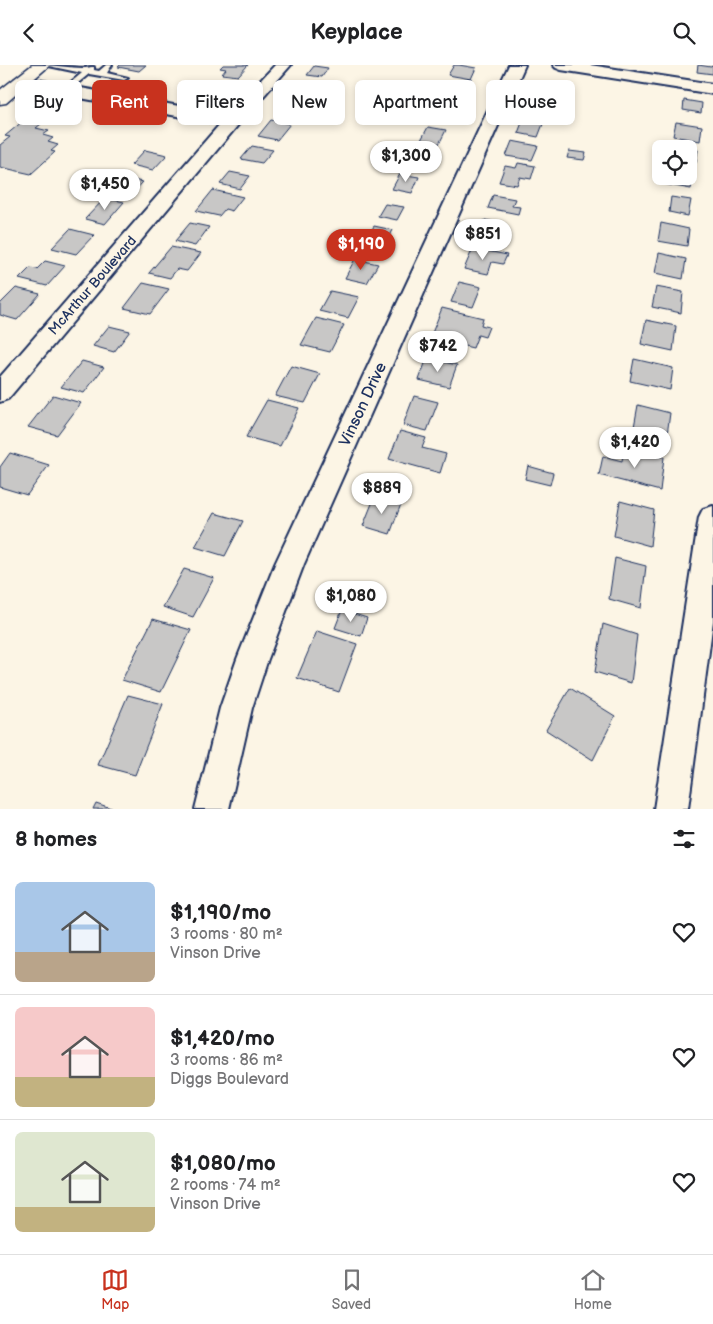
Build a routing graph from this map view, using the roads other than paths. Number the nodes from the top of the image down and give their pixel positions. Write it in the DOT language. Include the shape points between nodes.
graph roads {
  1 [pos="42,65"];
  2 [pos="48,65"];
  3 [pos="96,65"];
  4 [pos="283,65"];
  5 [pos="517,65"];
  6 [pos="561,65"];
  7 [pos="70,67"];
  8 [pos="109,67"];
  9 [pos="88,72"];
  10 [pos="101,74"];
  11 [pos="124,78"];
  12 [pos="23,80"];
  13 [pos="79,80"];
  14 [pos="15,87"];
  15 [pos="263,87"];
  16 [pos="713,89"];
  17 [pos="82,94"];
  18 [pos="0,99"];
  19 [pos="177,111"];
  20 [pos="229,125"];
  21 [pos="0,393"];
  22 [pos="713,517"];
  23 [pos="212,809"];
  24 [pos="671,809"];
  1 -- 12 [label="main road"];
  2 -- 7 [label="lane"];
  3 -- 9 [label="lane"];
  4 -- 15 [label="street, McArthur Boulevard"];
  5 -- 23 [label="street, Vinson Drive" via="290,560 249,665 221,759"];
  6 -- 16 [label="street"];
  7 -- 9 [label="lane"];
  8 -- 10 [label="lane"];
  9 -- 10 [label="lane"];
  9 -- 13 [label="lane"];
  10 -- 11 [label="lane"];
  14 -- 18 [label="main road"];
  17 -- 19 [label="street"];
  20 -- 21 [label="street, McArthur Boulevard"];
  22 -- 24 [label="street"];
}
